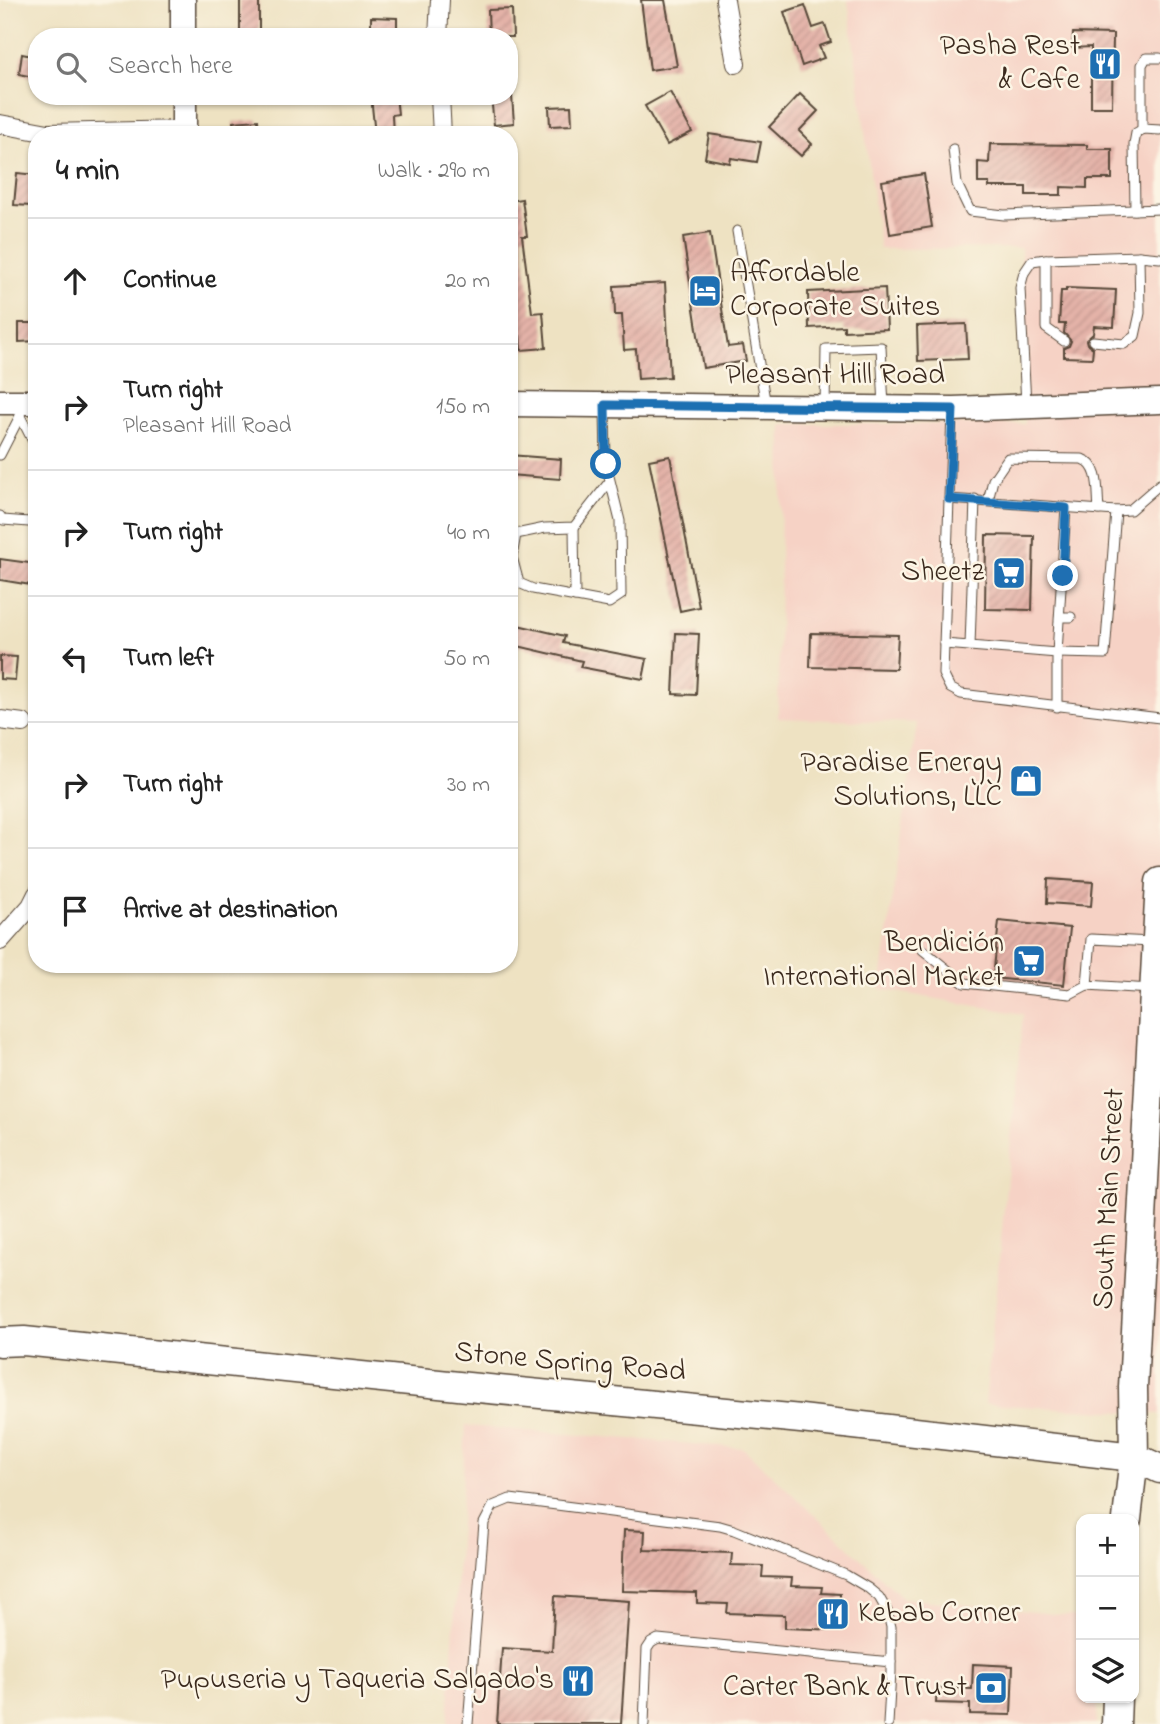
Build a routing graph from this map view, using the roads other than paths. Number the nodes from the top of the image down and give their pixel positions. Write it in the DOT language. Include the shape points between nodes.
graph roads {
  1 [pos="183,0"];
  2 [pos="440,0"];
  3 [pos="725,0"];
  4 [pos="183,28"];
  5 [pos="438,28"];
  6 [pos="1160,58"];
  7 [pos="736,64"];
  8 [pos="184,105"];
  9 [pos="440,105"];
  10 [pos="0,124"];
  11 [pos="184,126"];
  12 [pos="442,126"];
  13 [pos="28,129"];
  14 [pos="1142,130"];
  15 [pos="1160,130"];
  16 [pos="953,149"];
  17 [pos="1160,209"];
  18 [pos="1135,210"];
  19 [pos="737,231"];
  20 [pos="1139,256"];
  21 [pos="1160,258"];
  22 [pos="1046,259"];
  23 [pos="1064,341"];
  24 [pos="1093,341"];
  25 [pos="1160,401"];
  26 [pos="518,404"];
  27 [pos="605,405"];
  28 [pos="20,406"];
  29 [pos="1026,406"];
  30 [pos="766,408"];
  31 [pos="825,408"];
  32 [pos="884,408"];
  33 [pos="953,409"];
  34 [pos="28,426"];
  35 [pos="0,455"];
  36 [pos="610,481"];
  37 [pos="1160,484"];
  38 [pos="949,499"];
  39 [pos="975,499"];
  40 [pos="988,500"];
  41 [pos="1066,508"];
  42 [pos="1099,510"];
  43 [pos="1116,512"];
  44 [pos="0,516"];
  45 [pos="28,522"];
  46 [pos="574,527"];
  47 [pos="518,534"];
  48 [pos="1100,542"];
  49 [pos="1112,543"];
  50 [pos="1099,561"];
  51 [pos="1111,563"];
  52 [pos="518,579"];
  53 [pos="1098,580"];
  54 [pos="1110,581"];
  55 [pos="1061,593"];
  56 [pos="1072,593"];
  57 [pos="575,597"];
  58 [pos="1097,597"];
  59 [pos="1109,598"];
  60 [pos="1060,617"];
  61 [pos="1071,617"];
  62 [pos="1097,619"];
  63 [pos="1108,620"];
  64 [pos="944,644"];
  65 [pos="970,646"];
  66 [pos="1057,653"];
  67 [pos="1057,707"];
  68 [pos="1160,718"];
  69 [pos="0,720"];
  70 [pos="23,723"];
  71 [pos="1160,882"];
  72 [pos="28,909"];
  73 [pos="0,940"];
  74 [pos="1157,942"];
  75 [pos="923,950"];
  76 [pos="1087,985"];
  77 [pos="1154,989"];
  78 [pos="1155,1051"];
  79 [pos="1153,1127"];
  80 [pos="0,1342"];
  81 [pos="1147,1453"];
  82 [pos="1160,1469"];
  83 [pos="1129,1514"];
  84 [pos="891,1662"];
  85 [pos="1117,1703"];
  86 [pos="468,1724"];
  87 [pos="643,1724"];
  88 [pos="888,1724"];
  89 [pos="1116,1724"];
  1 -- 4 [label="street"];
  2 -- 5 [label="street"];
  3 -- 7 [label="street"];
  6 -- 14 [label="lane" via="1146,58 1142,65"];
  8 -- 11 [label="street"];
  9 -- 12 [label="street"];
  10 -- 13 [label="street"];
  14 -- 15 [label="lane"];
  14 -- 18 [label="lane" via="1136,133 1134,144"];
  16 -- 18 [label="lane" via="957,184 970,211 1004,215"];
  17 -- 18 [label="lane"];
  19 -- 30 [label="lane"];
  20 -- 21 [label="lane"];
  20 -- 22 [label="lane"];
  20 -- 24 [label="lane" via="1140,313 1135,336 1124,344"];
  22 -- 23 [label="lane" via="1046,328"];
  22 -- 29 [label="lane" via="1032,261 1020,288"];
  25 -- 29 [label="street, Pleasant Hill Road"];
  26 -- 27 [label="street, Pleasant Hill Road"];
  27 -- 30 [label="street, Pleasant Hill Road"];
  27 -- 36 [label="lane"];
  28 -- 34 [label="lane"];
  28 -- 35 [label="lane"];
  29 -- 33 [label="street, Pleasant Hill Road"];
  30 -- 31 [label="street, Pleasant Hill Road"];
  31 -- 32 [label="street, Pleasant Hill Road"];
  31 -- 32 [label="lane" via="826,349 881,347"];
  32 -- 33 [label="street, Pleasant Hill Road"];
  33 -- 38 [label="lane"];
  36 -- 46 [label="lane"];
  36 -- 57 [label="lane" via="620,521 621,595 609,603"];
  37 -- 43 [label="lane" via="1130,510"];
  38 -- 39 [label="lane"];
  38 -- 64 [label="lane"];
  39 -- 40 [label="lane"];
  39 -- 65 [label="lane"];
  40 -- 41 [label="lane"];
  40 -- 42 [label="lane" via="993,480 1007,458 1082,459 1095,471"];
  41 -- 42 [label="lane"];
  41 -- 55 [label="lane" via="1069,557"];
  42 -- 43 [label="lane"];
  43 -- 49 [label="lane"];
  44 -- 45 [label="lane"];
  46 -- 47 [label="lane"];
  46 -- 57 [label="lane"];
  48 -- 49 [label="lane"];
  49 -- 51 [label="lane"];
  50 -- 51 [label="lane"];
  51 -- 54 [label="lane"];
  52 -- 57 [label="lane" via="533,589"];
  53 -- 54 [label="lane"];
  54 -- 59 [label="lane"];
  55 -- 56 [label="lane"];
  55 -- 60 [label="lane"];
  58 -- 59 [label="lane"];
  59 -- 63 [label="lane"];
  60 -- 61 [label="lane"];
  60 -- 66 [label="lane"];
  62 -- 63 [label="lane"];
  63 -- 66 [label="lane" via="1105,654"];
  64 -- 65 [label="lane"];
  64 -- 67 [label="lane" via="943,676 956,692"];
  65 -- 66 [label="lane"];
  66 -- 67 [label="lane"];
  67 -- 68 [label="lane"];
  69 -- 70 [label="street"];
  71 -- 74 [label="main road, South Main Street"];
  72 -- 73 [label="street"];
  74 -- 76 [label="lane" via="1091,939"];
  74 -- 77 [label="main road, South Main Street"];
  75 -- 76 [label="lane" via="964,983 1070,994"];
  76 -- 77 [label="lane"];
  77 -- 78 [label="main road, South Main Street"];
  78 -- 79 [label="main road, South Main Street"];
  79 -- 81 [label="main road, South Main Street" via="1133,1387"];
  80 -- 81 [label="main road, Stone Spring Road" via="50,1343"];
  81 -- 82 [label="main road, Stone Spring Road"];
  81 -- 83 [label="main road, South Main Street"];
  84 -- 86 [label="lane" via="887,1611 879,1597 846,1575 720,1526 506,1500 490,1509 484,1522"];
  84 -- 87 [label="lane" via="658,1639 647,1649"];
  84 -- 88 [label="lane"];
  85 -- 89 [label="main road"];
}
